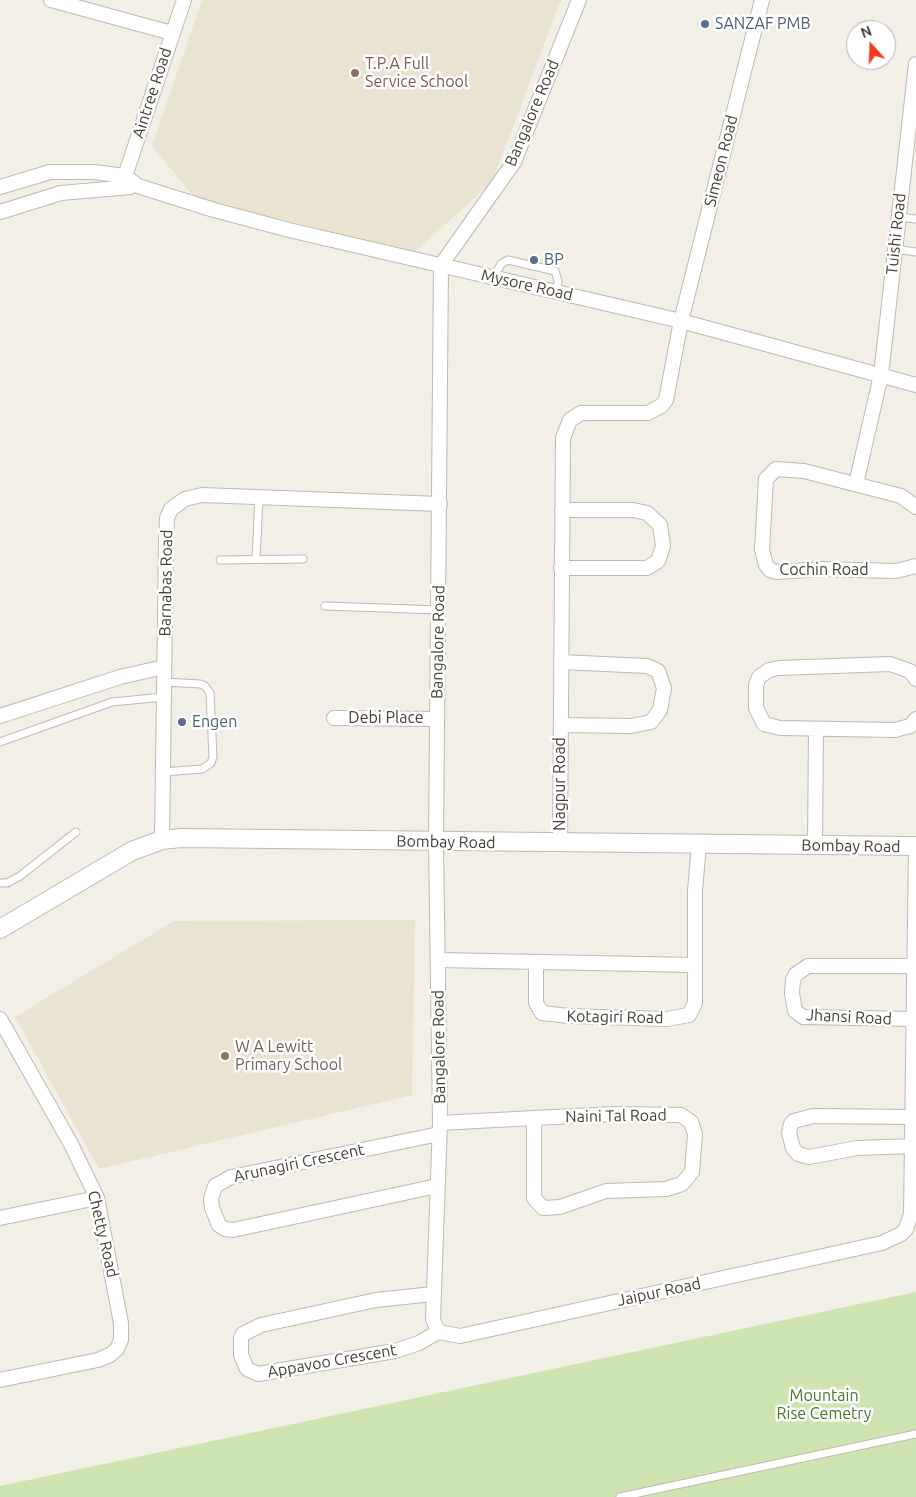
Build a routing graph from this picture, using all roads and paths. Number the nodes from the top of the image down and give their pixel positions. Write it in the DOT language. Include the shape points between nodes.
graph roads {
  1 [pos="51,0"];
  2 [pos="184,0"];
  3 [pos="579,0"];
  4 [pos="762,0"];
  5 [pos="172,33"];
  6 [pos="916,64"];
  7 [pos="123,182"];
  8 [pos="0,187"];
  9 [pos="0,212"];
  10 [pos="898,217"];
  11 [pos="916,219"];
  12 [pos="894,249"];
  13 [pos="916,252"];
  14 [pos="441,265"];
  15 [pos="494,277"];
  16 [pos="557,292"];
  17 [pos="681,321"];
  18 [pos="881,375"];
  19 [pos="916,385"];
  20 [pos="856,484"];
  21 [pos="259,496"];
  22 [pos="440,504"];
  23 [pos="916,507"];
  24 [pos="562,510"];
  25 [pos="256,559"];
  26 [pos="303,559"];
  27 [pos="220,560"];
  28 [pos="916,566"];
  29 [pos="561,568"];
  30 [pos="325,606"];
  31 [pos="438,610"];
  32 [pos="561,662"];
  33 [pos="164,667"];
  34 [pos="916,679"];
  35 [pos="164,682"];
  36 [pos="164,697"];
  37 [pos="0,716"];
  38 [pos="334,718"];
  39 [pos="437,719"];
  40 [pos="916,719"];
  41 [pos="561,724"];
  42 [pos="816,729"];
  43 [pos="0,742"];
  44 [pos="163,772"];
  45 [pos="76,832"];
  46 [pos="162,840"];
  47 [pos="436,842"];
  48 [pos="560,844"];
  49 [pos="700,844"];
  50 [pos="815,845"];
  51 [pos="916,846"];
  52 [pos="0,883"];
  53 [pos="0,929"];
  54 [pos="438,960"];
  55 [pos="536,962"];
  56 [pos="694,965"];
  57 [pos="916,966"];
  58 [pos="0,1019"];
  59 [pos="915,1019"];
  60 [pos="913,1117"];
  61 [pos="534,1118"];
  62 [pos="439,1129"];
  63 [pos="912,1146"];
  64 [pos="437,1186"];
  65 [pos="97,1198"];
  66 [pos="0,1218"];
  67 [pos="894,1239"];
  68 [pos="433,1294"];
  69 [pos="436,1326"];
  70 [pos="0,1380"];
  71 [pos="916,1434"];
  72 [pos="620,1497"];
  1 -- 5 [label="street"];
  2 -- 5 [label="street, Aintree Road"];
  3 -- 14 [label="street, Bangalore Road" via="514,162"];
  4 -- 17 [label="street, Simeon Road"];
  5 -- 7 [label="street, Aintree Road"];
  6 -- 10 [label="street, Tuishi Road"];
  7 -- 8 [label="street, Mysore Road" via="94,172 50,172"];
  7 -- 9 [label="street" via="61,193"];
  7 -- 14 [label="street, Mysore Road" via="279,228"];
  10 -- 11 [label="lane"];
  10 -- 12 [label="street, Tuishi Road"];
  12 -- 13 [label="lane"];
  12 -- 18 [label="street, Tuishi Road"];
  14 -- 15 [label="street, Mysore Road"];
  14 -- 22 [label="street, Bangalore Road"];
  15 -- 16 [label="street, Mysore Road"];
  15 -- 16 [label="lane" via="501,264 508,260 555,271 558,275"];
  16 -- 17 [label="street, Mysore Road"];
  17 -- 18 [label="street, Mysore Road"];
  17 -- 24 [label="street, Nagpur Road" via="668,391 660,406 638,414 582,413 570,420 563,438"];
  18 -- 19 [label="street, Mysore Road"];
  18 -- 20 [label="street"];
  20 -- 23 [label="street, Cochin Road" via="900,496"];
  20 -- 28 [label="street, Cochin Road" via="782,468 770,473 766,479 762,535 766,565 777,572 822,569 896,571"];
  21 -- 22 [label="street, Barnabas Road"];
  21 -- 25 [label="lane"];
  21 -- 33 [label="street, Barnabas Road" via="202,495 185,498 171,509 166,539"];
  22 -- 31 [label="street, Bangalore Road"];
  24 -- 29 [label="street, Nagpur Road"];
  24 -- 29 [label="street" via="647,513 660,525 663,546 658,561 647,568"];
  25 -- 26 [label="lane"];
  25 -- 27 [label="lane"];
  29 -- 32 [label="street, Nagpur Road"];
  30 -- 31 [label="lane"];
  31 -- 39 [label="street, Bangalore Road"];
  32 -- 41 [label="street, Nagpur Road"];
  32 -- 41 [label="street, Nagpur Road" via="647,666 658,671 664,688 660,710 651,722 631,726"];
  33 -- 35 [label="street, Barnabas Road"];
  33 -- 37 [label="street" via="120,677"];
  34 -- 42 [label="street" via="910,671 890,664 779,668 769,670 759,678 756,708 764,724"];
  35 -- 36 [label="street, Barnabas Road"];
  35 -- 44 [label="lane" via="200,684 210,693 212,757 211,763 202,769"];
  36 -- 43 [label="lane" via="112,702"];
  36 -- 44 [label="street, Barnabas Road"];
  38 -- 39 [label="street, Debi Place"];
  39 -- 47 [label="street, Bangalore Road"];
  40 -- 42 [label="street" via="902,730"];
  41 -- 48 [label="street, Nagpur Road"];
  42 -- 50 [label="street"];
  44 -- 46 [label="street, Barnabas Road"];
  45 -- 52 [label="lane" via="20,876"];
  46 -- 47 [label="street, Bombay Road"];
  46 -- 53 [label="street, Bombay Road" via="132,851"];
  47 -- 48 [label="street, Bombay Road"];
  47 -- 54 [label="street, Bangalore Road"];
  48 -- 49 [label="street, Bombay Road"];
  49 -- 50 [label="street, Bombay Road"];
  49 -- 56 [label="street, Kotagiri Road" via="695,891"];
  50 -- 51 [label="street, Bombay Road"];
  51 -- 57 [label="street, Jhansi Road"];
  54 -- 55 [label="street"];
  54 -- 62 [label="street, Bangalore Road"];
  55 -- 56 [label="street"];
  55 -- 56 [label="street, Kotagiri Road" via="536,1003 542,1013 667,1019 683,1018 693,1011"];
  57 -- 59 [label="street, Jhansi Road"];
  57 -- 59 [label="street, Jhansi Road" via="808,966 796,974 792,993 795,1011 803,1017"];
  58 -- 65 [label="street, Chetty Road" via="71,1144"];
  59 -- 60 [label="street, Jhansi Road"];
  60 -- 63 [label="street, Jhansi Road"];
  60 -- 63 [label="street" via="813,1116 794,1121 789,1133 798,1154 809,1157 857,1148"];
  61 -- 61 [label="street, Naini Tal Road" via="534,1198 543,1208 560,1208 606,1191 666,1189 682,1184 692,1172 695,1134 691,1122 681,1116 614,1114"];
  61 -- 62 [label="street, Naini Tal Road"];
  62 -- 64 [label="street, Bangalore Road"];
  62 -- 64 [label="street, Arunagiri Crescent" via="231,1177 215,1186 211,1199 219,1225 233,1230"];
  63 -- 67 [label="street, Jhansi Road" via="911,1214 906,1230"];
  64 -- 68 [label="street, Bangalore Road"];
  65 -- 66 [label="street"];
  65 -- 70 [label="street, Chetty Road" via="121,1323 121,1340 117,1349 110,1356 98,1360"];
  67 -- 69 [label="street, Jaipur Road" via="460,1336 444,1335"];
  68 -- 69 [label="street, Bangalore Road"];
  68 -- 69 [label="street, Appavoo Crescent" via="376,1300 261,1325 240,1338 241,1355 247,1369 258,1374 395,1351 419,1343"];
  71 -- 72 [label="lane"];
}
